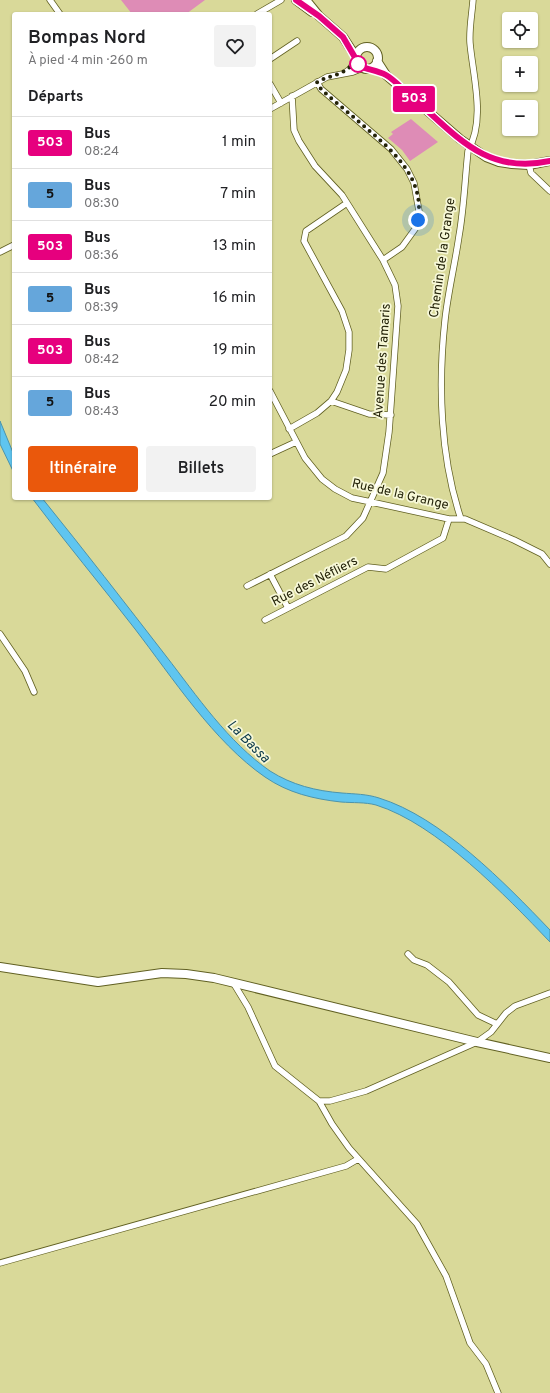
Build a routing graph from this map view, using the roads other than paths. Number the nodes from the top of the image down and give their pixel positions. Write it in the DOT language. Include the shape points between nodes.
graph roads {
  1 [pos="50,0"];
  2 [pos="281,0"];
  3 [pos="296,0"];
  4 [pos="306,0"];
  5 [pos="473,0"];
  6 [pos="59,12"];
  7 [pos="260,12"];
  8 [pos="319,16"];
  9 [pos="343,37"];
  10 [pos="297,41"];
  11 [pos="362,48"];
  12 [pos="272,58"];
  13 [pos="356,59"];
  14 [pos="377,61"];
  15 [pos="366,68"];
  16 [pos="344,73"];
  17 [pos="386,75"];
  18 [pos="317,82"];
  19 [pos="272,87"];
  20 [pos="292,96"];
  21 [pos="281,103"];
  22 [pos="272,108"];
  23 [pos="471,146"];
  24 [pos="550,161"];
  25 [pos="529,165"];
  26 [pos="550,191"];
  27 [pos="347,203"];
  28 [pos="12,246"];
  29 [pos="0,252"];
  30 [pos="383,260"];
  31 [pos="272,395"];
  32 [pos="331,401"];
  33 [pos="391,415"];
  34 [pos="288,429"];
  35 [pos="296,442"];
  36 [pos="272,453"];
  37 [pos="371,502"];
  38 [pos="449,519"];
  39 [pos="460,519"];
  40 [pos="550,564"];
  41 [pos="270,574"];
  42 [pos="247,586"];
  43 [pos="288,608"];
  44 [pos="265,620"];
  45 [pos="0,634"];
  46 [pos="34,692"];
  47 [pos="408,954"];
  48 [pos="0,967"];
  49 [pos="234,984"];
  50 [pos="550,993"];
  51 [pos="497,1024"];
  52 [pos="477,1042"];
  53 [pos="550,1058"];
  54 [pos="319,1101"];
  55 [pos="358,1159"];
  56 [pos="0,1263"];
  57 [pos="498,1393"];
  1 -- 6 [label="street"];
  2 -- 7 [label="street"];
  3 -- 8 [label="main road"];
  4 -- 8 [label="main road"];
  5 -- 23 [label="street, Chemin de la Grange" via="470,42 476,78 476,126 475,139"];
  8 -- 9 [label="main road"];
  9 -- 11 [label="main road"];
  9 -- 13 [label="main road"];
  10 -- 12 [label="street"];
  11 -- 13 [label="main road"];
  11 -- 14 [label="main road" via="373,48 377,54"];
  13 -- 15 [label="main road"];
  13 -- 16 [label="street"];
  14 -- 15 [label="main road" via="375,65"];
  14 -- 17 [label="main road"];
  15 -- 16 [label="street"];
  15 -- 17 [label="main road"];
  16 -- 18 [label="street"];
  17 -- 23 [label="main road"];
  18 -- 20 [label="street"];
  18 -- 30 [label="street" via="321,89 391,150 407,169 414,183 419,211 415,229 402,247"];
  19 -- 21 [label="street"];
  20 -- 21 [label="street"];
  20 -- 27 [label="street, Avenue des Tamaris" via="294,130 315,166"];
  21 -- 22 [label="street"];
  23 -- 25 [label="main road" via="499,162"];
  23 -- 39 [label="street, Chemin de la Grange" via="468,151 460,235 445,318 441,359 442,415 452,495"];
  24 -- 25 [label="main road"];
  25 -- 26 [label="street" via="531,173"];
  27 -- 30 [label="street, Avenue des Tamaris"];
  27 -- 32 [label="street" via="306,231 304,241 342,311 349,332 346,370"];
  28 -- 29 [label="street"];
  30 -- 33 [label="street, Avenue des Tamaris" via="398,296"];
  31 -- 34 [label="street, Rue de la Grange"];
  32 -- 33 [label="street" via="369,414"];
  32 -- 34 [label="street" via="317,414"];
  33 -- 37 [label="street, Avenue des Tamaris" via="383,473"];
  34 -- 35 [label="street, Rue de la Grange"];
  35 -- 36 [label="street"];
  35 -- 37 [label="street, Rue de la Grange" via="322,479 352,498"];
  37 -- 38 [label="street, Rue de la Grange"];
  37 -- 41 [label="street, Avenue des Tamaris" via="364,518 346,536"];
  38 -- 39 [label="street, Rue de la Grange"];
  38 -- 43 [label="street, Rue des Néfliers" via="443,538 386,569 368,567"];
  39 -- 40 [label="street, Rue de la Grange" via="542,554"];
  41 -- 42 [label="street, Avenue des Tamaris"];
  41 -- 43 [label="street"];
  43 -- 44 [label="street, Rue des Néfliers"];
  45 -- 46 [label="street" via="25,671"];
  47 -- 51 [label="street" via="449,982 478,1015"];
  48 -- 49 [label="main road" via="98,982 162,974 186,974"];
  49 -- 52 [label="main road"];
  49 -- 54 [label="street" via="248,1007 275,1066"];
  50 -- 51 [label="street" via="515,1006"];
  51 -- 52 [label="street" via="492,1032"];
  52 -- 53 [label="main road"];
  52 -- 54 [label="street" via="366,1091 330,1101"];
  54 -- 55 [label="street" via="332,1124"];
  55 -- 56 [label="street" via="346,1166"];
  55 -- 57 [label="street" via="417,1224 429,1243 446,1276 470,1343 486,1364"];
}
